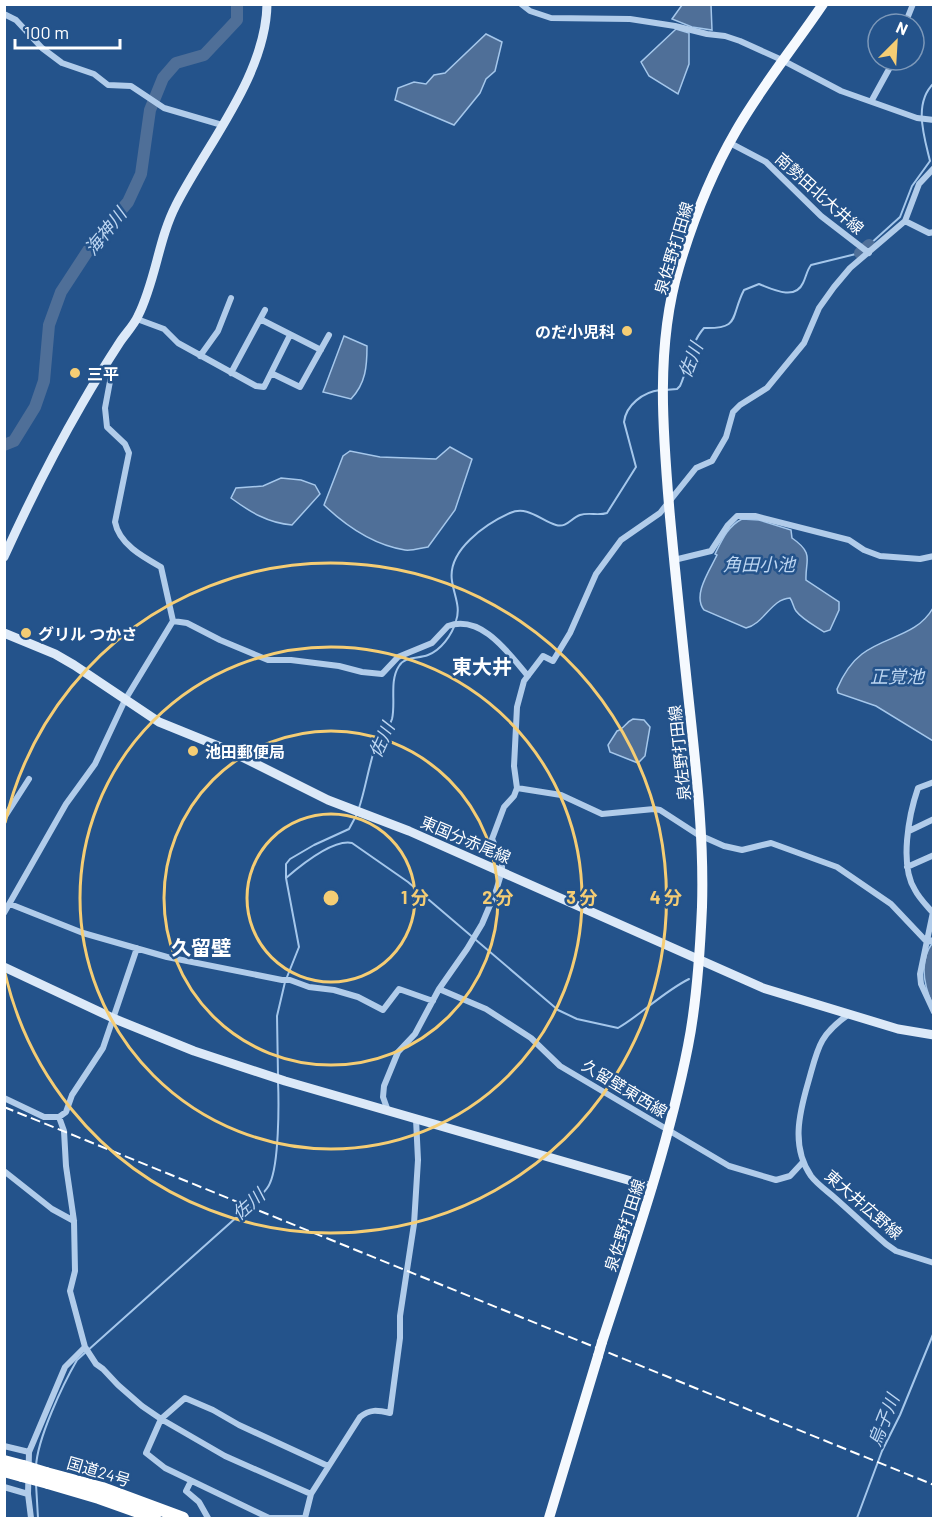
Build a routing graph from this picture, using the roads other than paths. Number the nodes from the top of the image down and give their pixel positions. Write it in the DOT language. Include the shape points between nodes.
graph roads {
  1 [pos="267,4"];
  2 [pos="521,4"];
  3 [pos="823,4"];
  4 [pos="4,14"];
  5 [pos="783,62"];
  6 [pos="887,72"];
  7 [pos="872,100"];
  8 [pos="933,120"];
  9 [pos="222,125"];
  10 [pos="730,143"];
  11 [pos="933,168"];
  12 [pos="905,221"];
  13 [pos="933,232"];
  14 [pos="865,251"];
  15 [pos="231,298"];
  16 [pos="265,310"];
  17 [pos="137,319"];
  18 [pos="260,320"];
  19 [pos="290,335"];
  20 [pos="329,335"];
  21 [pos="321,350"];
  22 [pos="200,356"];
  23 [pos="106,364"];
  24 [pos="231,373"];
  25 [pos="271,373"];
  26 [pos="669,501"];
  27 [pos="933,556"];
  28 [pos="4,557"];
  29 [pos="674,560"];
  30 [pos="173,621"];
  31 [pos="4,633"];
  32 [pos="528,676"];
  33 [pos="124,700"];
  34 [pos="29,779"];
  35 [pos="933,782"];
  36 [pos="517,788"];
  37 [pos="4,818"];
  38 [pos="933,819"];
  39 [pos="909,831"];
  40 [pos="702,836"];
  41 [pos="933,855"];
  42 [pos="907,867"];
  43 [pos="502,871"];
  44 [pos="10,904"];
  45 [pos="933,912"];
  46 [pos="4,913"];
  47 [pos="930,941"];
  48 [pos="137,948"];
  49 [pos="699,959"];
  50 [pos="4,967"];
  51 [pos="439,989"];
  52 [pos="432,1001"];
  53 [pos="933,1012"];
  54 [pos="849,1014"];
  55 [pos="115,1019"];
  56 [pos="933,1035"];
  57 [pos="4,1098"];
  58 [pos="388,1111"];
  59 [pos="59,1117"];
  60 [pos="416,1119"];
  61 [pos="668,1130"];
  62 [pos="803,1162"];
  63 [pos="4,1172"];
  64 [pos="652,1187"];
  65 [pos="74,1221"];
  66 [pos="933,1263"];
  67 [pos="85,1347"];
  68 [pos="161,1419"];
  69 [pos="4,1446"];
  70 [pos="29,1452"];
  71 [pos="4,1461"];
  72 [pos="328,1467"];
  73 [pos="4,1471"];
  74 [pos="23,1471"];
  75 [pos="47,1478"];
  76 [pos="191,1481"];
  77 [pos="4,1487"];
  78 [pos="28,1494"];
  79 [pos="311,1494"];
  80 [pos="31,1518"];
  81 [pos="154,1518"];
  82 [pos="183,1518"];
  83 [pos="208,1518"];
  84 [pos="305,1518"];
  85 [pos="549,1518"];
  1 -- 9 [label="street" via="261,44 252,70"];
  2 -- 5 [label="street" via="551,18 630,19 725,36"];
  3 -- 5 [label="main road, 泉佐野打田線"];
  4 -- 9 [label="street" via="16,20 62,63 94,74 108,85 131,86 160,106"];
  5 -- 7 [label="street" via="841,91"];
  5 -- 10 [label="main road, 泉佐野打田線"];
  6 -- 7 [label="street"];
  7 -- 8 [label="street"];
  9 -- 17 [label="street" via="164,231 147,298"];
  10 -- 14 [label="street, 南勢田北大井線" via="766,162 821,216"];
  10 -- 26 [label="main road, 泉佐野打田線" via="697,214 670,308 662,391"];
  11 -- 12 [label="street" via="919,184"];
  12 -- 13 [label="street"];
  12 -- 14 [label="street"];
  14 -- 26 [label="street" via="819,308 804,343 767,388 733,412 726,437 712,461 696,468"];
  15 -- 22 [label="street" via="219,331"];
  16 -- 18 [label="street"];
  17 -- 22 [label="street" via="164,329 177,343"];
  17 -- 23 [label="street"];
  18 -- 19 [label="street"];
  18 -- 24 [label="street"];
  19 -- 21 [label="street"];
  19 -- 25 [label="street"];
  20 -- 21 [label="street"];
  21 -- 25 [label="street" via="300,387"];
  22 -- 24 [label="street"];
  23 -- 28 [label="street" via="32,495"];
  23 -- 30 [label="street" via="111,376 105,408 107,427 129,453 115,522 117,533 134,550 162,567"];
  24 -- 25 [label="street" via="264,387"];
  26 -- 29 [label="main road, 泉佐野打田線"];
  26 -- 32 [label="street" via="660,513 621,540 596,574 554,661 543,656"];
  27 -- 29 [label="street" via="879,556 849,540 755,516 738,516 711,551"];
  29 -- 40 [label="main road, 泉佐野打田線"];
  30 -- 32 [label="street" via="187,623 268,660 382,674 398,657 432,643 455,625 467,625 496,639"];
  30 -- 33 [label="street"];
  31 -- 33 [label="street, 東国分赤尾線" via="55,654"];
  32 -- 36 [label="street" via="517,707"];
  33 -- 43 [label="street, 東国分赤尾線" via="159,722 228,750 309,792"];
  33 -- 44 [label="street" via="95,764 66,804"];
  34 -- 37 [label="street"];
  35 -- 39 [label="street" via="918,788"];
  36 -- 40 [label="street" via="561,795 602,814 660,810"];
  36 -- 43 [label="street" via="504,807 492,839"];
  38 -- 39 [label="street"];
  39 -- 42 [label="street"];
  40 -- 47 [label="street" via="742,850 771,843 837,867 891,904"];
  40 -- 49 [label="main road, 泉佐野打田線"];
  41 -- 42 [label="street"];
  42 -- 45 [label="street" via="914,890"];
  43 -- 49 [label="street, 東国分赤尾線"];
  43 -- 51 [label="street" via="482,924"];
  44 -- 46 [label="street"];
  44 -- 48 [label="street" via="83,933"];
  45 -- 47 [label="street"];
  47 -- 53 [label="street" via="920,974"];
  48 -- 52 [label="street" via="334,990 383,1010 399,989"];
  48 -- 55 [label="street"];
  49 -- 54 [label="street, 東国分赤尾線" via="763,988"];
  49 -- 61 [label="main road, 泉佐野打田線" via="689,1044"];
  50 -- 55 [label="street"];
  51 -- 52 [label="street"];
  51 -- 61 [label="street, 久留壁東西線" via="486,1009 531,1038 560,1066"];
  52 -- 58 [label="street" via="415,1034 398,1052 384,1086"];
  54 -- 56 [label="street, 東国分赤尾線"];
  54 -- 62 [label="street, 東大井広野線" via="819,1042 798,1126"];
  55 -- 58 [label="street" via="194,1051"];
  55 -- 59 [label="street" via="103,1048 72,1095 66,1112"];
  57 -- 59 [label="street" via="44,1117"];
  58 -- 60 [label="street"];
  59 -- 65 [label="street"];
  60 -- 64 [label="street"];
  60 -- 72 [label="street" via="414,1224 390,1413 374,1410 360,1417"];
  61 -- 62 [label="street, 久留壁東西線" via="729,1166 776,1180 790,1176"];
  61 -- 64 [label="main road, 泉佐野打田線"];
  62 -- 66 [label="street, 東大井広野線" via="813,1178 886,1244"];
  63 -- 65 [label="street"];
  64 -- 85 [label="main road, 泉佐野打田線, bridge"];
  65 -- 67 [label="street" via="75,1271 70,1291"];
  67 -- 68 [label="street" via="96,1364"];
  67 -- 70 [label="street" via="65,1366"];
  68 -- 72 [label="street" via="185,1398"];
  68 -- 76 [label="street" via="146,1453"];
  68 -- 79 [label="street" via="225,1456"];
  69 -- 70 [label="street"];
  70 -- 78 [label="street"];
  71 -- 74 [label="highway, 国道24号"];
  72 -- 79 [label="street"];
  73 -- 74 [label="highway, 国道24号"];
  74 -- 75 [label="highway, 国道24号, bridge"];
  75 -- 81 [label="highway, 国道24号"];
  75 -- 82 [label="highway, 国道24号" via="102,1488"];
  76 -- 83 [label="street" via="186,1491 199,1502"];
  76 -- 84 [label="street" via="270,1518"];
  77 -- 78 [label="street"];
  78 -- 80 [label="street"];
  79 -- 84 [label="street"];
}
